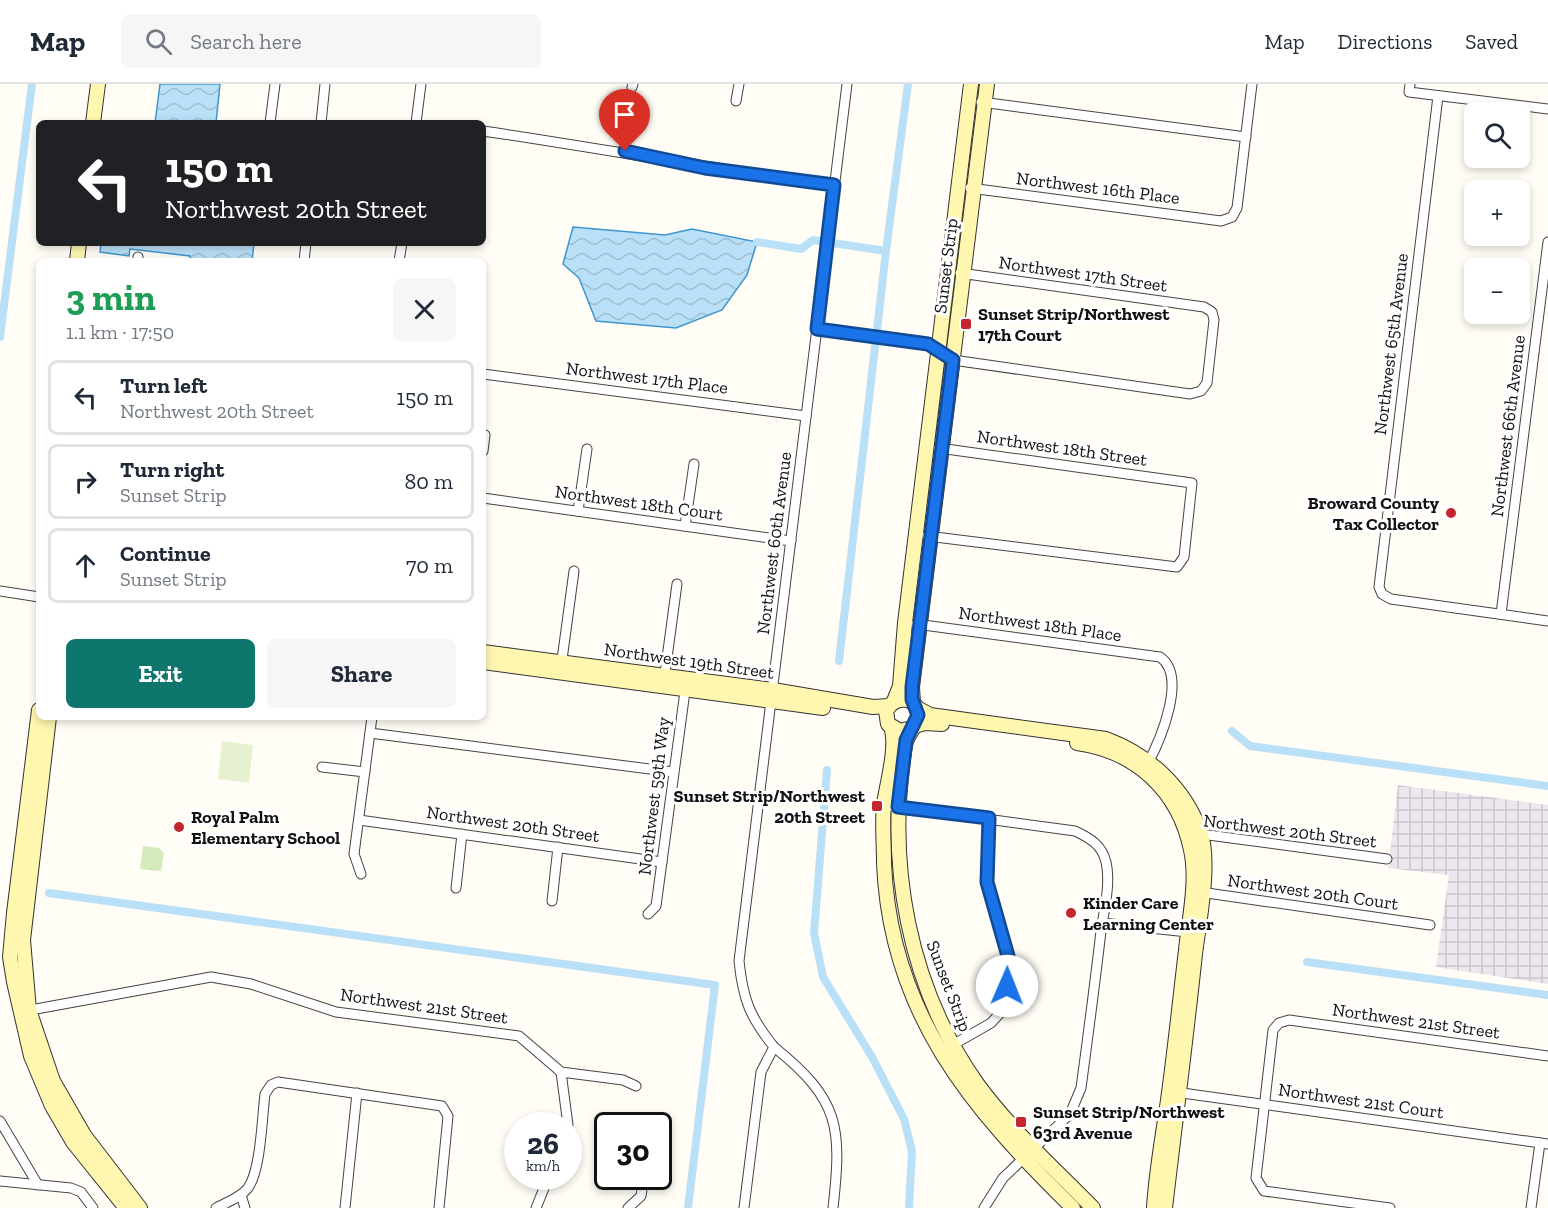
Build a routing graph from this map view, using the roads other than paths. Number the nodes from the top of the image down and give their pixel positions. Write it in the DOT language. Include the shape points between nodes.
graph roads {
  1 [pos="98,84"];
  2 [pos="275,84"];
  3 [pos="325,84"];
  4 [pos="421,84"];
  5 [pos="739,84"];
  6 [pos="847,84"];
  7 [pos="971,84"];
  8 [pos="987,84"];
  9 [pos="1252,84"];
  10 [pos="1409,88"];
  11 [pos="1438,96"];
  12 [pos="736,101"];
  13 [pos="969,101"];
  14 [pos="984,103"];
  15 [pos="1548,109"];
  16 [pos="93,120"];
  17 [pos="270,120"];
  18 [pos="321,120"];
  19 [pos="416,120"];
  20 [pos="486,131"];
  21 [pos="1245,137"];
  22 [pos="834,185"];
  23 [pos="966,187"];
  24 [pos="1548,242"];
  25 [pos="948,272"];
  26 [pos="963,274"];
  27 [pos="817,329"];
  28 [pos="939,350"];
  29 [pos="953,360"];
  30 [pos="486,374"];
  31 [pos="806,416"];
  32 [pos="927,447"];
  33 [pos="587,449"];
  34 [pos="942,449"];
  35 [pos="694,464"];
  36 [pos="486,498"];
  37 [pos="579,511"];
  38 [pos="685,526"];
  39 [pos="917,534"];
  40 [pos="932,536"];
  41 [pos="791,541"];
  42 [pos="574,571"];
  43 [pos="677,584"];
  44 [pos="0,591"];
  45 [pos="36,597"];
  46 [pos="1501,614"];
  47 [pos="1548,621"];
  48 [pos="905,622"];
  49 [pos="921,625"];
  50 [pos="486,653"];
  51 [pos="486,662"];
  52 [pos="561,668"];
  53 [pos="664,681"];
  54 [pos="686,684"];
  55 [pos="772,695"];
  56 [pos="892,703"];
  57 [pos="915,705"];
  58 [pos="38,720"];
  59 [pos="49,720"];
  60 [pos="372,720"];
  61 [pos="889,725"];
  62 [pos="913,727"];
  63 [pos="370,733"];
  64 [pos="1147,765"];
  65 [pos="322,767"];
  66 [pos="365,772"];
  67 [pos="673,772"];
  68 [pos="891,806"];
  69 [pos="989,818"];
  70 [pos="359,820"];
  71 [pos="462,834"];
  72 [pos="1195,836"];
  73 [pos="558,847"];
  74 [pos="1387,859"];
  75 [pos="662,862"];
  76 [pos="361,874"];
  77 [pos="456,888"];
  78 [pos="1197,892"];
  79 [pos="552,901"];
  80 [pos="648,914"];
  81 [pos="1102,923"];
  82 [pos="1430,925"];
  83 [pos="1188,932"];
  84 [pos="916,955"];
  85 [pos="901,961"];
  86 [pos="24,1011"];
  87 [pos="952,1044"];
  88 [pos="774,1047"];
  89 [pos="940,1052"];
  90 [pos="1548,1056"];
  91 [pos="561,1072"];
  92 [pos="636,1086"];
  93 [pos="1174,1092"];
  94 [pos="357,1093"];
  95 [pos="1264,1104"];
  96 [pos="566,1112"];
  97 [pos="0,1121"];
  98 [pos="1544,1144"];
  99 [pos="1033,1147"];
  100 [pos="1022,1158"];
  101 [pos="0,1181"];
  102 [pos="38,1185"];
  103 [pos="543,1190"];
  104 [pos="642,1190"];
  105 [pos="241,1195"];
  106 [pos="93,1208"];
  107 [pos="126,1208"];
  108 [pos="140,1208"];
  109 [pos="216,1208"];
  110 [pos="245,1208"];
  111 [pos="345,1208"];
  112 [pos="439,1208"];
  113 [pos="536,1208"];
  114 [pos="628,1208"];
  115 [pos="744,1208"];
  116 [pos="833,1208"];
  117 [pos="984,1208"];
  118 [pos="1073,1208"];
  119 [pos="1093,1208"];
  120 [pos="1154,1208"];
  121 [pos="1165,1208"];
  122 [pos="1390,1208"];
  123 [pos="1531,1208"];
  1 -- 16 [label="street"];
  2 -- 17 [label="street"];
  3 -- 18 [label="street"];
  4 -- 19 [label="street"];
  5 -- 12 [label="street"];
  6 -- 22 [label="street, Northwest 60th Avenue"];
  7 -- 13 [label="street, Sunset Strip"];
  8 -- 14 [label="street, Sunset Strip"];
  9 -- 21 [label="street"];
  10 -- 11 [label="street"];
  11 -- 15 [label="street"];
  11 -- 46 [label="street, Northwest 65th Avenue" via="1379,587 1391,599"];
  13 -- 14 [label="street"];
  13 -- 23 [label="street, Sunset Strip"];
  14 -- 21 [label="street"];
  14 -- 23 [label="street, Sunset Strip"];
  20 -- 22 [label="street"];
  21 -- 23 [label="street, Northwest 16th Place" via="1237,208 1232,217 1221,220"];
  22 -- 27 [label="street, Northwest 60th Avenue"];
  23 -- 25 [label="street, Sunset Strip"];
  23 -- 26 [label="street, Sunset Strip"];
  24 -- 46 [label="street, Northwest 66th Avenue"];
  25 -- 26 [label="street, Northwest 17th Street"];
  25 -- 28 [label="street, Sunset Strip"];
  26 -- 29 [label="street, Sunset Strip"];
  26 -- 29 [label="street, Northwest 17th Street" via="1204,307 1212,312 1214,320 1207,383 1201,391 1190,394"];
  27 -- 28 [label="street" via="928,344"];
  27 -- 31 [label="street, Northwest 60th Avenue"];
  28 -- 29 [label="street"];
  28 -- 32 [label="street, Sunset Strip"];
  29 -- 34 [label="street, Sunset Strip"];
  30 -- 31 [label="street, Northwest 17th Place"];
  31 -- 41 [label="street, Northwest 60th Avenue"];
  32 -- 34 [label="street, Northwest 18th Street"];
  32 -- 39 [label="street, Sunset Strip"];
  33 -- 37 [label="street"];
  34 -- 40 [label="street, Sunset Strip"];
  34 -- 40 [label="street, Northwest 18th Street" via="1192,483 1184,557 1177,567"];
  35 -- 38 [label="street"];
  36 -- 37 [label="street, Northwest 18th Court"];
  37 -- 38 [label="street, Northwest 18th Court"];
  38 -- 41 [label="street, Northwest 18th Court"];
  39 -- 40 [label="street"];
  39 -- 48 [label="street, Sunset Strip"];
  40 -- 49 [label="street, Sunset Strip"];
  41 -- 55 [label="street, Northwest 60th Avenue"];
  42 -- 52 [label="street"];
  43 -- 53 [label="street"];
  44 -- 45 [label="street"];
  46 -- 47 [label="street"];
  48 -- 49 [label="street, Northwest 18th Place"];
  48 -- 56 [label="street, Sunset Strip" via="900,686"];
  49 -- 57 [label="street, Sunset Strip" via="912,687"];
  49 -- 64 [label="street, Northwest 18th Place" via="1160,657 1172,672 1166,723"];
  50 -- 52 [label="street, Northwest 19th Street"];
  51 -- 52 [label="street, Northwest 19th Street"];
  52 -- 53 [label="street, Northwest 19th Street"];
  53 -- 54 [label="street, Northwest 19th Street"];
  54 -- 55 [label="street, Northwest 19th Street"];
  54 -- 67 [label="street, Northwest 59th Way"];
  55 -- 56 [label="street, Northwest 19th Street" via="873,707"];
  55 -- 61 [label="street, Northwest 19th Street" via="877,716"];
  55 -- 88 [label="street, Northwest 60th Avenue" via="740,961 742,990 752,1019"];
  56 -- 57 [label="street" via="906,699"];
  56 -- 61 [label="street" via="886,715"];
  57 -- 62 [label="street" via="918,715"];
  57 -- 64 [label="street" via="930,715 1106,739 1131,748"];
  58 -- 86 [label="street" via="10,957"];
  59 -- 86 [label="street" via="23,940"];
  60 -- 63 [label="street"];
  61 -- 62 [label="street" via="900,731"];
  61 -- 68 [label="street, Sunset Strip" via="893,741"];
  62 -- 64 [label="street" via="929,723 1082,743"];
  62 -- 68 [label="street, Sunset Strip"];
  63 -- 66 [label="street"];
  63 -- 67 [label="street"];
  64 -- 72 [label="street"];
  65 -- 66 [label="street"];
  66 -- 70 [label="street"];
  67 -- 75 [label="street, Northwest 59th Way"];
  68 -- 69 [label="street"];
  68 -- 84 [label="street, Sunset Strip" via="903,903"];
  68 -- 85 [label="street, Sunset Strip" via="885,873"];
  69 -- 81 [label="street" via="1075,831 1092,839 1101,849 1108,877"];
  69 -- 87 [label="street" via="987,882 1008,956 1005,1002 991,1023"];
  70 -- 71 [label="street, Northwest 20th Street"];
  70 -- 76 [label="street" via="354,854"];
  71 -- 73 [label="street, Northwest 20th Street"];
  71 -- 77 [label="street"];
  72 -- 74 [label="street, Northwest 20th Street"];
  72 -- 78 [label="street" via="1192,854"];
  73 -- 75 [label="street, Northwest 20th Street"];
  73 -- 79 [label="street"];
  75 -- 80 [label="street, Northwest 59th Way" via="656,906"];
  78 -- 82 [label="street, Northwest 20th Court"];
  78 -- 83 [label="street"];
  78 -- 93 [label="street"];
  81 -- 83 [label="street"];
  81 -- 99 [label="street" via="1081,1088 1070,1114"];
  83 -- 93 [label="street"];
  84 -- 85 [label="street"];
  84 -- 87 [label="street, Sunset Strip"];
  85 -- 89 [label="street, Sunset Strip" via="920,1013"];
  86 -- 91 [label="street, Northwest 21st Street" via="211,977 251,984 336,1012 519,1036"];
  86 -- 107 [label="street" via="31,1056 52,1106 73,1142"];
  86 -- 108 [label="street" via="58,1090 84,1135"];
  87 -- 89 [label="street"];
  87 -- 99 [label="street, Sunset Strip" via="994,1106"];
  88 -- 115 [label="street" via="761,1072"];
  88 -- 116 [label="street, Northwest 60th Avenue" via="800,1068 822,1094 834,1117 838,1166"];
  89 -- 100 [label="street, Sunset Strip" via="967,1094"];
  90 -- 95 [label="street, Northwest 21st Street" via="1288,1020 1273,1030"];
  91 -- 92 [label="street" via="622,1080"];
  91 -- 96 [label="street"];
  93 -- 95 [label="street, Northwest 21st Court"];
  93 -- 120 [label="street"];
  93 -- 121 [label="street"];
  94 -- 105 [label="street" via="278,1082 271,1085 265,1094 254,1173"];
  94 -- 111 [label="street"];
  94 -- 112 [label="street" via="435,1103 447,1109"];
  95 -- 98 [label="street, Northwest 21st Court"];
  95 -- 122 [label="street" via="1256,1178 1264,1191"];
  97 -- 102 [label="street"];
  98 -- 123 [label="street"];
  99 -- 100 [label="street"];
  99 -- 119 [label="street, Sunset Strip"];
  100 -- 117 [label="street" via="1003,1178"];
  100 -- 118 [label="street, Sunset Strip"];
  101 -- 102 [label="street"];
  102 -- 106 [label="street" via="81,1192"];
  103 -- 113 [label="street"];
  104 -- 114 [label="street"];
  105 -- 109 [label="street"];
  105 -- 110 [label="street"];
}
